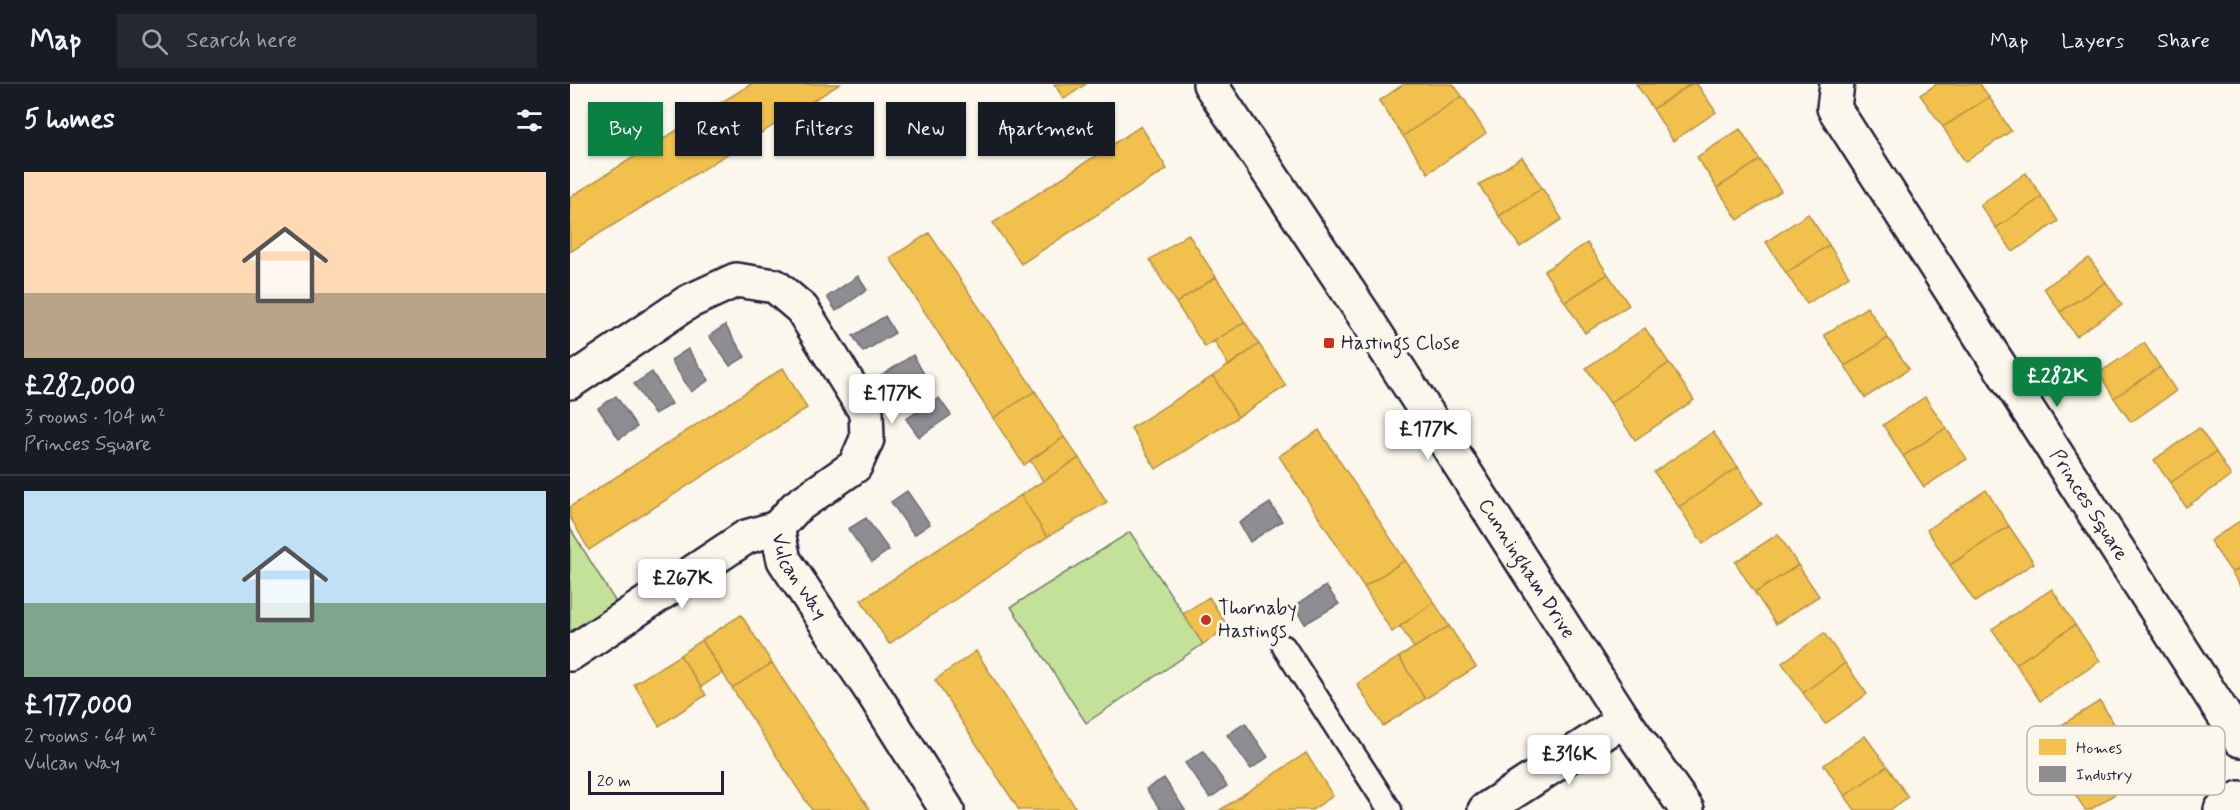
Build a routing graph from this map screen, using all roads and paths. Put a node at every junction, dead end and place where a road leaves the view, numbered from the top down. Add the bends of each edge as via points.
1 (1210, 84) edge
2 (1837, 84) edge
3 (570, 382) edge
4 (777, 528) junction
5 (1284, 647) dead end
6 (570, 654) edge
7 (1624, 720) junction
8 (2240, 740) edge
9 (2240, 798) edge
10 (947, 810) edge
11 (1390, 810) edge
12 (1485, 810) edge
13 (1687, 810) edge
14 (2221, 810) edge

1 - 7 street, Cunningham Drive via 1362,312
2 - 8 street, Princes Square via 1834,108
3 - 4 street, Vulcan Way via 698,298 736,280 775,286 802,309 866,412 867,439 855,466 796,507
4 - 6 street via 747,537
4 - 10 street, Vulcan Way via 784,560
5 - 11 lane
7 - 12 street
7 - 13 street, Cunningham Drive
9 - 14 street

